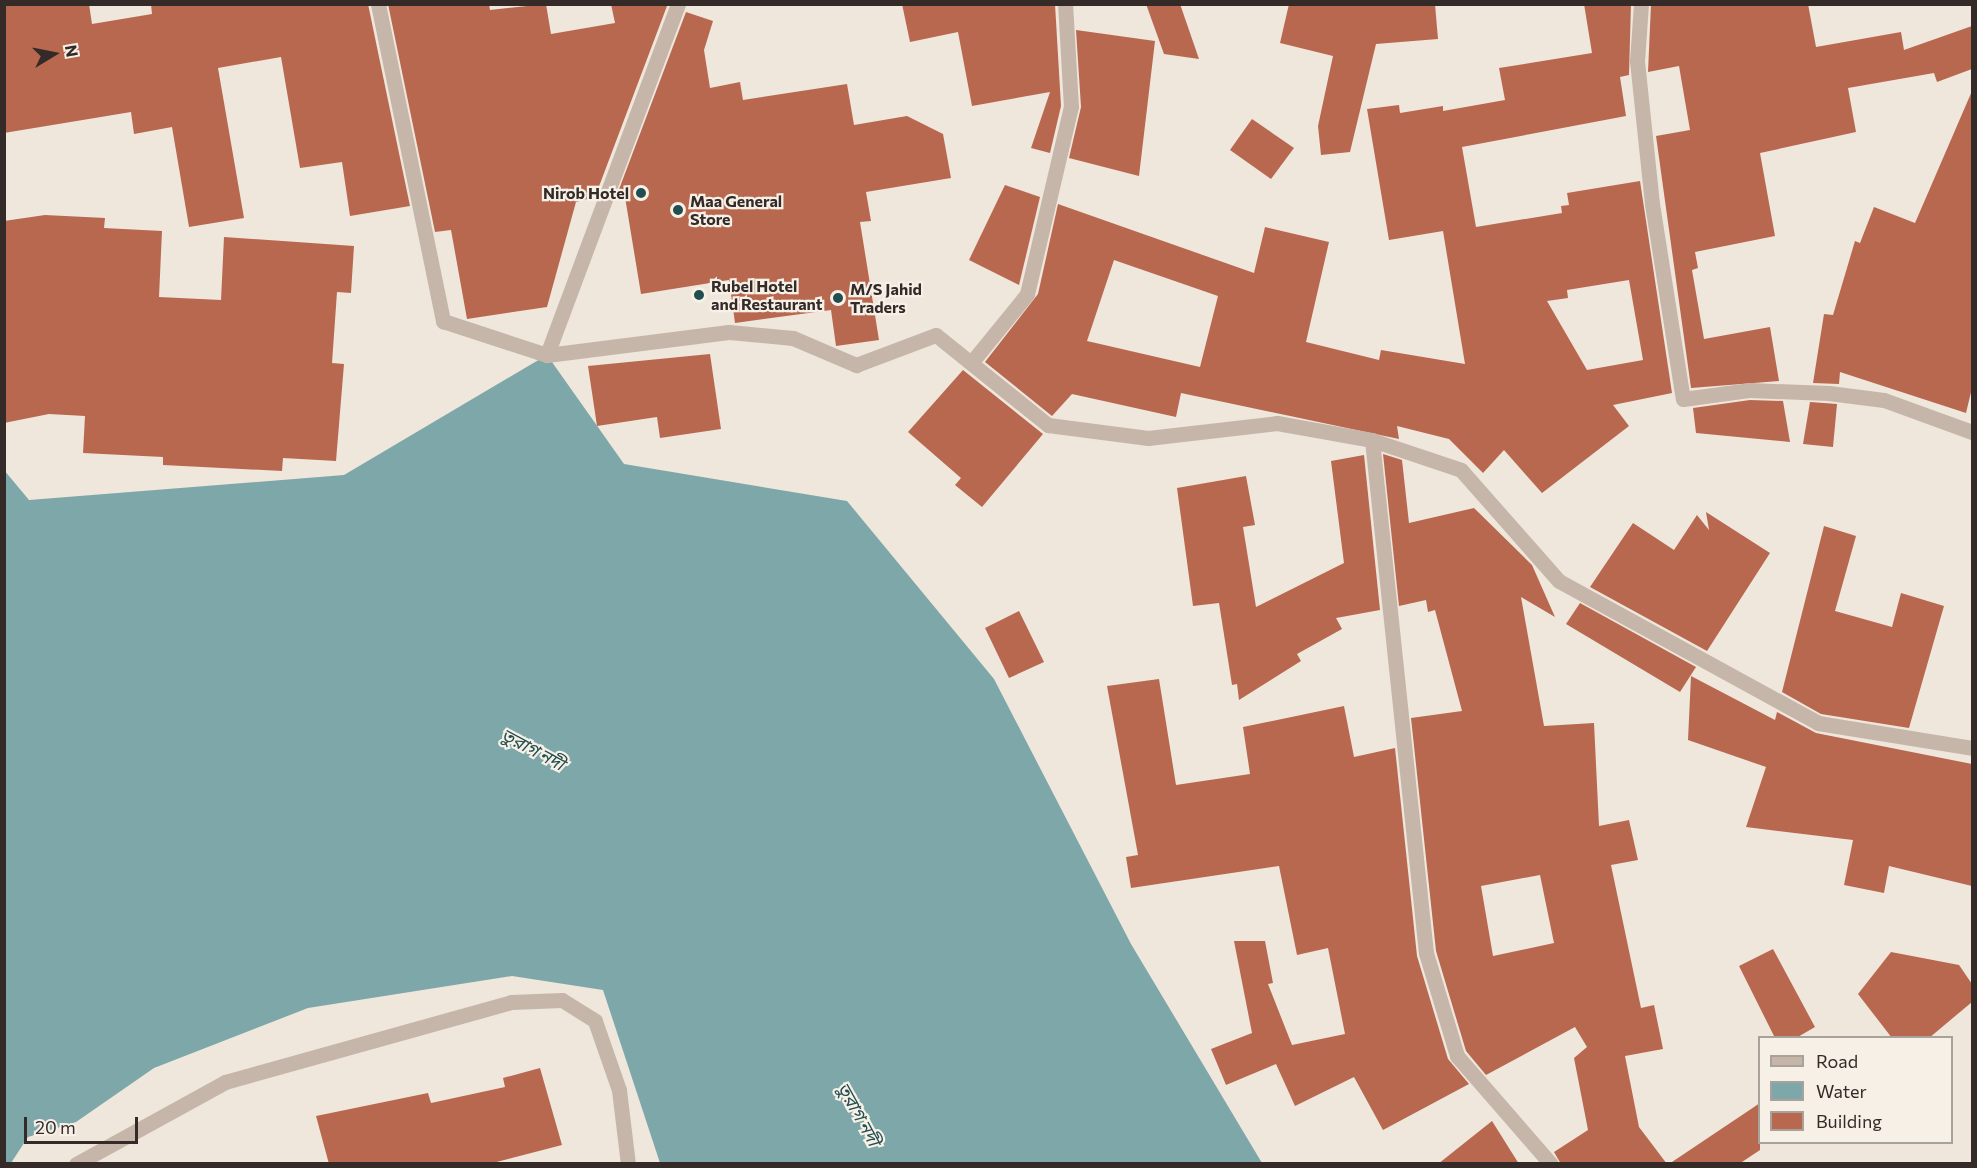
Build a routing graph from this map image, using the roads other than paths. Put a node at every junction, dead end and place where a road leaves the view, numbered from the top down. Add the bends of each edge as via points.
1 (378, 4) edge
2 (678, 4) edge
3 (1065, 4) edge
4 (1641, 4) edge
5 (548, 356) junction
6 (971, 363) junction
7 (1972, 432) edge
8 (1372, 440) junction
9 (1972, 748) edge
10 (76, 1164) edge
11 (628, 1164) edge
12 (1551, 1164) edge

1 - 5 street via 443,321
2 - 5 street
3 - 6 street via 1071,107 1027,294
4 - 7 street via 1637,61 1651,193 1683,399 1750,390 1829,393 1884,400
5 - 6 street via 729,332 793,338 856,365 936,335
6 - 8 street via 1048,425 1148,438 1277,423
8 - 9 street via 1461,470 1559,581 1818,723
8 - 12 street via 1426,953 1457,1056
10 - 11 street via 225,1082 511,1002 562,1000 596,1020 619,1090

